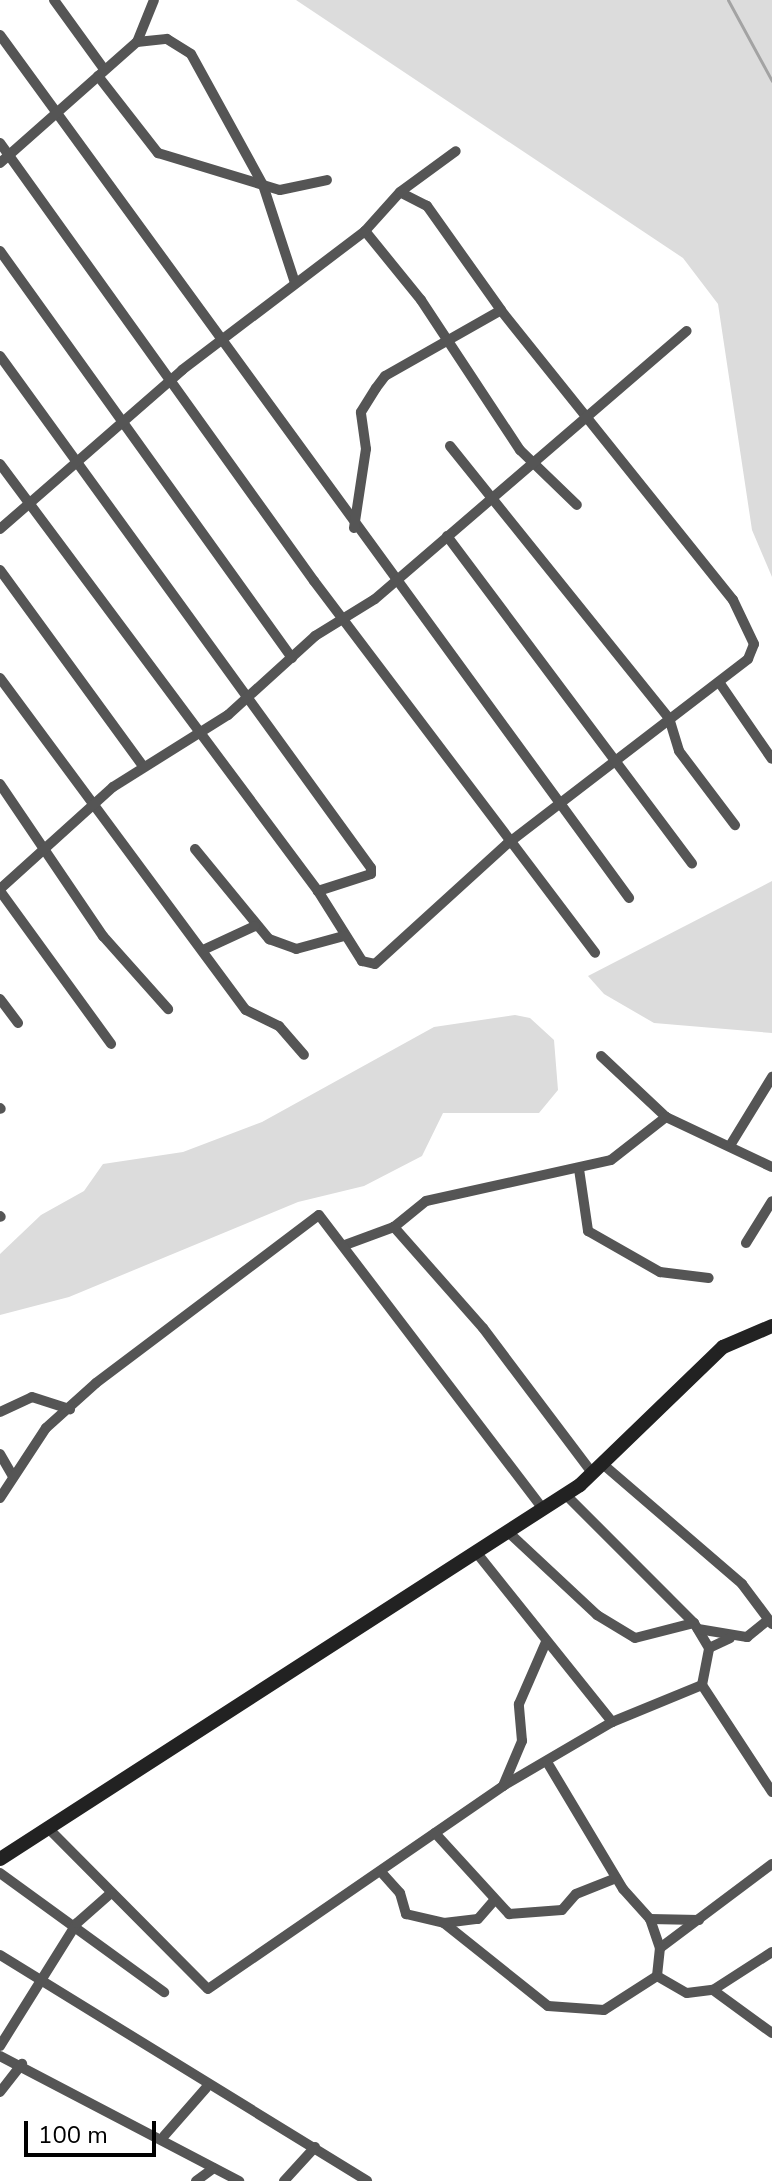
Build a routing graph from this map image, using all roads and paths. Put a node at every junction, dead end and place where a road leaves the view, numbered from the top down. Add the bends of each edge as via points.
1 (54, 0) edge
2 (154, 0) edge
3 (0, 35) edge
4 (137, 42) junction
5 (101, 73) junction
6 (61, 115) junction
7 (0, 143) edge
8 (456, 151) dead end
9 (5, 160) edge
10 (327, 180) dead end
11 (263, 185) junction
12 (400, 192) junction
13 (365, 231) junction
14 (0, 251) edge
15 (295, 283) junction
16 (501, 310) junction
17 (687, 331) dead end
18 (446, 339) junction
19 (222, 343) junction
20 (0, 356) edge
21 (171, 381) junction
22 (585, 418) junction
23 (125, 420) junction
24 (450, 446) dead end
25 (530, 462) junction
26 (0, 464) edge
27 (80, 464) junction
28 (488, 501) junction
29 (31, 505) junction
30 (577, 505) dead end
31 (354, 528) junction
32 (0, 529) edge
33 (447, 536) junction
34 (0, 570) edge
35 (395, 580) junction
36 (343, 617) junction
37 (292, 658) junction
38 (0, 678) edge
39 (719, 682) junction
40 (249, 700) junction
41 (669, 718) junction
42 (201, 734) junction
43 (772, 759) edge
44 (612, 762) junction
45 (142, 765) junction
46 (0, 784) edge
47 (559, 802) junction
48 (95, 807) junction
49 (735, 825) dead end
50 (507, 844) junction
51 (47, 848) junction
52 (195, 849) dead end
53 (692, 863) dead end
54 (0, 890) edge
55 (318, 891) junction
56 (629, 898) dead end
57 (255, 926) junction
58 (344, 936) junction
59 (203, 950) junction
60 (595, 953) dead end
61 (0, 999) edge
62 (168, 1009) dead end
63 (18, 1023) dead end
64 (111, 1044) dead end
65 (304, 1055) dead end
66 (601, 1056) dead end
67 (772, 1077) edge
68 (666, 1117) junction
69 (731, 1144) junction
70 (772, 1167) edge
71 (579, 1169) junction
72 (772, 1201) edge
73 (394, 1227) junction
74 (746, 1243) dead end
75 (345, 1245) junction
76 (709, 1278) dead end
77 (772, 1326) edge
78 (70, 1409) junction
79 (0, 1412) edge
80 (0, 1454) edge
81 (599, 1470) junction
82 (12, 1475) junction
83 (565, 1494) junction
84 (0, 1498) edge
85 (543, 1509) junction
86 (508, 1532) junction
87 (476, 1552) junction
88 (770, 1622) edge
89 (696, 1626) junction
90 (730, 1638) junction
91 (546, 1642) junction
92 (709, 1648) junction
93 (702, 1685) junction
94 (612, 1722) junction
95 (547, 1762) junction
96 (503, 1786) junction
97 (772, 1792) edge
98 (47, 1827) junction
99 (435, 1833) junction
100 (0, 1859) edge
101 (772, 1864) edge
102 (0, 1873) edge
103 (382, 1873) junction
104 (616, 1878) junction
105 (111, 1893) junction
106 (493, 1902) junction
107 (650, 1919) junction
108 (699, 1920) junction
109 (77, 1923) junction
110 (444, 1923) junction
111 (660, 1948) junction
112 (772, 1952) edge
113 (0, 1955) edge
114 (657, 1976) junction
115 (42, 1982) junction
116 (713, 1990) junction
117 (164, 1992) dead end
118 (772, 2033) edge
119 (0, 2046) edge
120 (0, 2056) edge
121 (22, 2064) junction
122 (206, 2088) junction
123 (0, 2092) edge
124 (164, 2136) junction
125 (315, 2147) junction
126 (214, 2168) junction
127 (196, 2181) edge
128 (239, 2181) edge
129 (284, 2181) edge
130 (367, 2181) edge

1 - 5 street
2 - 4 street
3 - 6 street
4 - 5 street
4 - 11 street via 167,39 191,54
5 - 6 street
5 - 11 street via 158,153
6 - 9 street
6 - 19 street
7 - 9 street
8 - 12 street
9 - 21 street
10 - 11 street via 297,190
11 - 15 street
12 - 13 street
12 - 16 street via 427,206
13 - 15 street
13 - 18 street
14 - 23 street
15 - 19 street
16 - 18 street
16 - 22 street
17 - 22 street
18 - 25 street
18 - 31 street via 385,376 361,412 366,449
19 - 21 street
19 - 31 street
20 - 27 street
21 - 23 street
21 - 36 street
22 - 25 street
22 - 39 street via 670,516 753,634 748,659
23 - 27 street
23 - 37 street
24 - 28 street
25 - 28 street
25 - 30 street
26 - 29 street
27 - 29 street
27 - 40 street
28 - 33 street
28 - 41 street
29 - 32 street
29 - 42 street
31 - 35 street
33 - 35 street
33 - 44 street
34 - 45 street
35 - 36 street
35 - 47 street
36 - 37 street
36 - 50 street
37 - 40 street
38 - 48 street
39 - 41 street
39 - 43 street
40 - 42 street
40 - 55 street via 371,868 371,874
41 - 44 street
41 - 49 street via 679,751
42 - 45 street
42 - 55 street
44 - 47 street
44 - 53 street
45 - 48 street
46 - 51 street
47 - 50 street
47 - 56 street
48 - 51 street
48 - 59 street
50 - 58 street via 375,964 362,961
50 - 60 street
51 - 54 street
51 - 62 street via 103,936
52 - 57 street
54 - 64 street
55 - 58 street
57 - 58 street via 296,949
57 - 59 street
59 - 65 street via 254,1019 279,1026
61 - 63 street
66 - 68 street
67 - 69 street
68 - 69 street
68 - 71 street via 621,1154
69 - 70 street
71 - 73 street via 426,1201
71 - 76 street via 588,1231 660,1272
72 - 74 street
73 - 75 street
73 - 81 street
75 - 78 street via 316,1215 170,1322
75 - 85 street
77 - 81 street via 723,1347
78 - 79 street via 32,1397
78 - 82 street
80 - 82 street
81 - 83 street
81 - 88 street via 742,1584
82 - 84 street
83 - 85 street
83 - 89 street
85 - 86 street
86 - 87 street
86 - 89 street via 597,1615 635,1638
87 - 91 street
87 - 98 street
88 - 90 street via 753,1635
89 - 90 street
89 - 92 street
90 - 92 street
91 - 94 street
91 - 96 street via 519,1704 522,1741
92 - 93 street
93 - 94 street
93 - 97 street
94 - 95 street
95 - 96 street
95 - 104 street
96 - 99 street
98 - 100 street
98 - 105 street
99 - 103 street
99 - 106 street
101 - 108 street
102 - 109 street
103 - 105 street via 204,1989
103 - 110 street via 400,1893 406,1914
104 - 106 street via 545,1914 509,1914
104 - 107 street
105 - 109 street
106 - 110 street via 478,1919
107 - 108 street
107 - 111 street
108 - 111 street
109 - 115 street
109 - 117 street
110 - 114 street via 548,2006 604,2010
111 - 114 street
112 - 116 street
113 - 115 street
114 - 116 street via 687,1993
115 - 119 street
115 - 122 street
116 - 118 street
120 - 121 street
121 - 123 street
121 - 124 street
122 - 124 street
122 - 125 street
124 - 126 street
125 - 129 street
125 - 130 street
126 - 127 street
126 - 128 street

